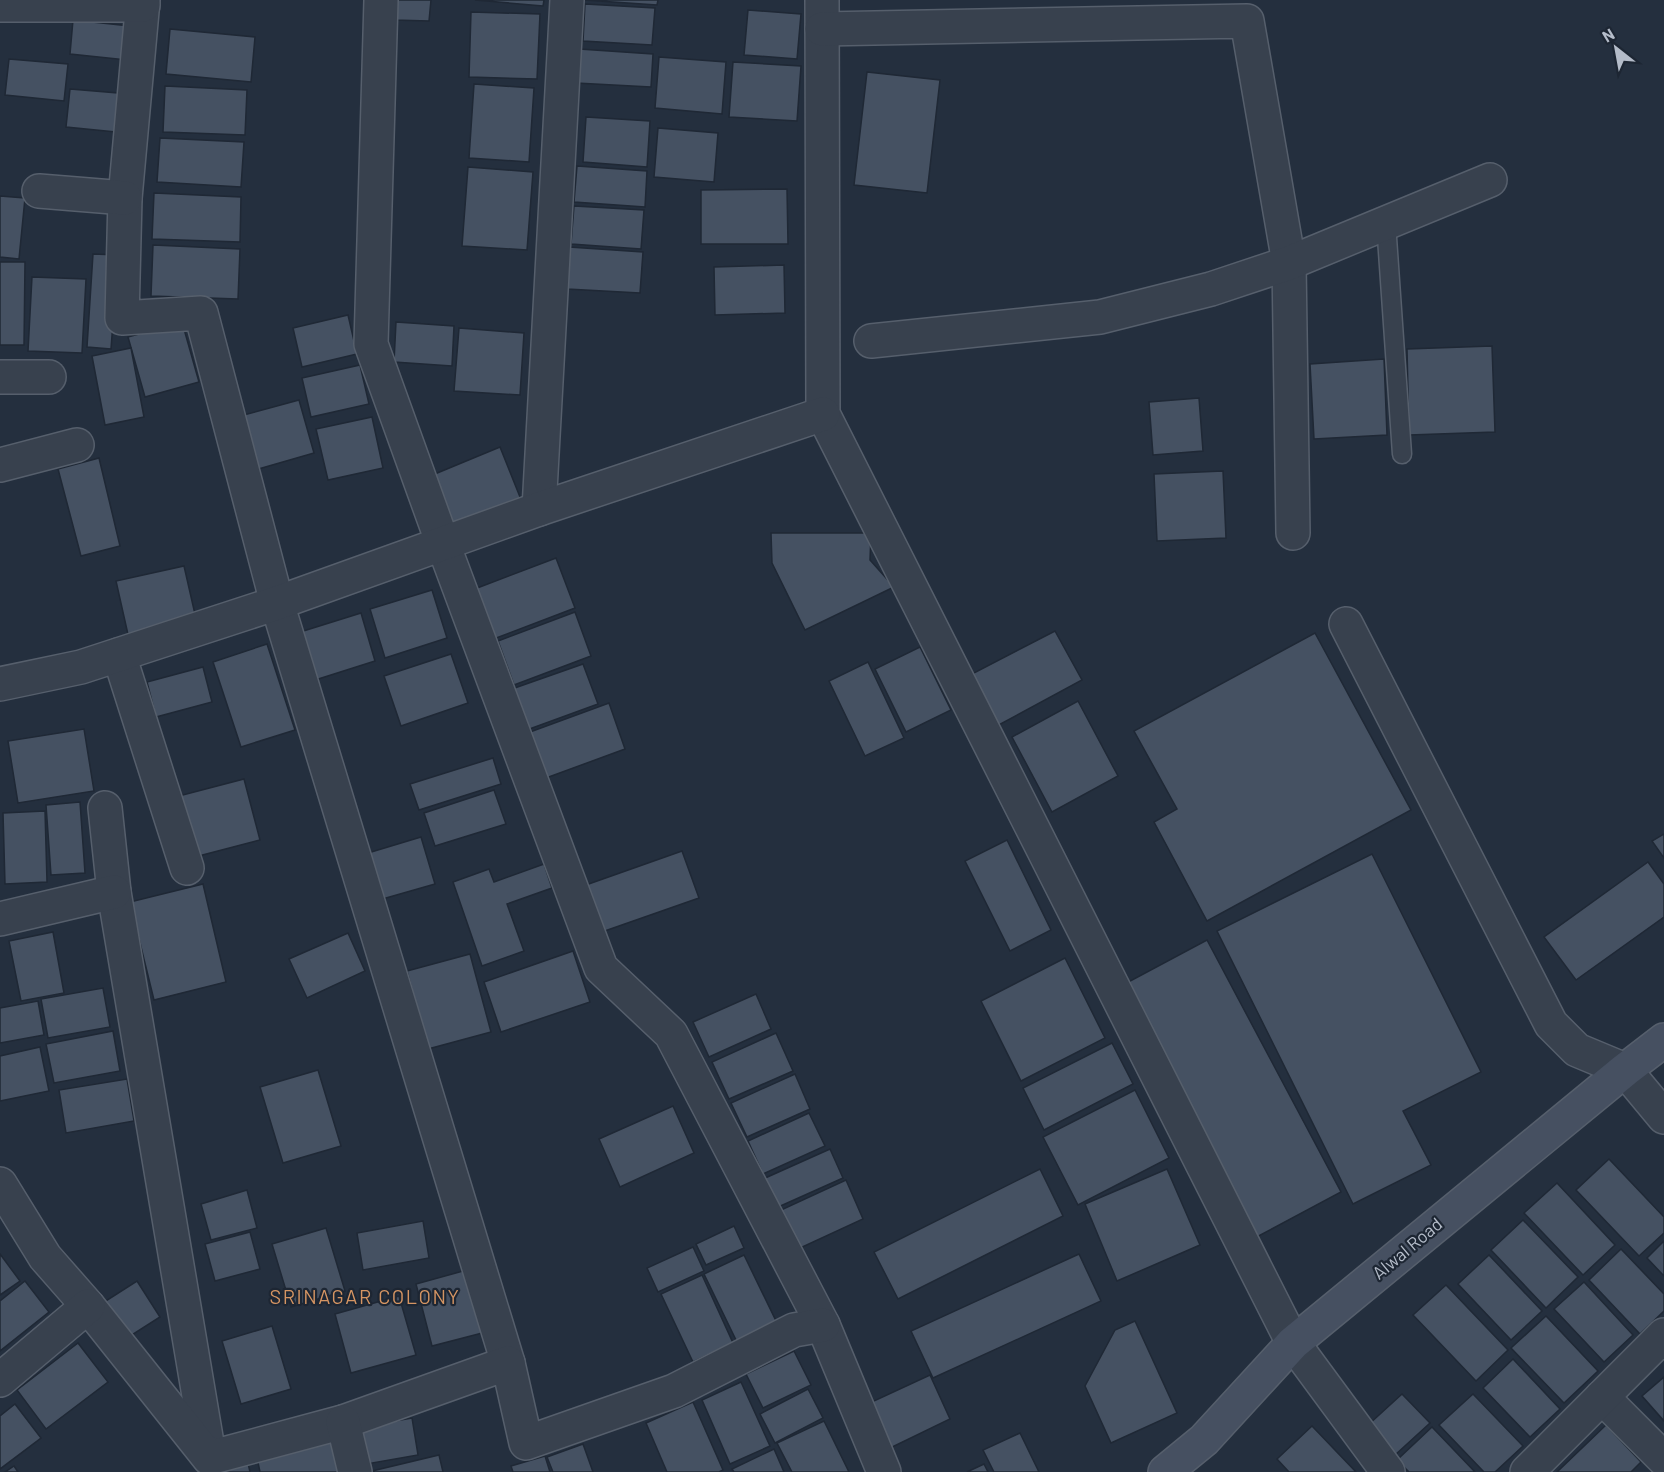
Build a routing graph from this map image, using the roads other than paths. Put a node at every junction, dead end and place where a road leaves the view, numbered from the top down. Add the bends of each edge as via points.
1 (381, 0) edge
2 (567, 0) edge
3 (143, 2) edge
4 (0, 5) edge
5 (822, 14) edge
6 (1490, 180) dead end
7 (39, 191) dead end
8 (125, 198) junction
9 (1386, 223) junction
10 (1290, 263) junction
11 (871, 340) dead end
12 (0, 377) edge
13 (49, 377) dead end
14 (823, 414) junction
15 (77, 446) dead end
16 (1402, 454) dead end
17 (0, 465) edge
18 (539, 509) junction
19 (1293, 533) dead end
20 (442, 544) junction
21 (277, 603) junction
22 (1346, 624) dead end
23 (119, 654) junction
24 (0, 684) edge
25 (105, 808) dead end
26 (187, 868) dead end
27 (114, 892) junction
28 (0, 919) edge
29 (1664, 1040) edge
30 (1625, 1070) junction
31 (1664, 1117) edge
32 (0, 1184) edge
33 (88, 1306) junction
34 (824, 1325) junction
35 (1664, 1335) edge
36 (1293, 1343) junction
37 (508, 1363) junction
38 (0, 1380) edge
39 (1602, 1396) junction
40 (343, 1422) junction
41 (209, 1458) junction
42 (1664, 1459) edge
43 (355, 1472) edge
44 (884, 1472) edge
45 (1165, 1472) edge
46 (1388, 1472) edge
47 (1527, 1472) edge

1 - 20 street via 371,344
2 - 18 street
3 - 4 street
3 - 8 street
5 - 10 street via 1247,21
5 - 14 street
6 - 9 street
7 - 8 street
8 - 21 street via 122,318 201,313
9 - 10 street
9 - 16 lane
10 - 11 street via 1211,289 1100,317
10 - 19 street
12 - 13 street
14 - 18 street
14 - 36 street
15 - 17 street
18 - 20 street
20 - 21 street
20 - 34 street via 601,968 671,1034
21 - 23 street
21 - 37 street
22 - 30 street via 1551,1024 1577,1050
23 - 24 street via 81,667
23 - 26 street
25 - 27 street
27 - 28 street
27 - 41 street
29 - 30 main road, Alwal Road
30 - 31 street
30 - 36 main road, Alwal Road
32 - 33 street via 45,1257
33 - 38 street
33 - 41 street
34 - 37 street via 794,1330 674,1391 526,1443
34 - 44 street
35 - 39 street
36 - 45 main road, Alwal Road via 1204,1440
36 - 46 street
37 - 40 street
39 - 42 street
39 - 47 street
40 - 41 street
40 - 43 street

